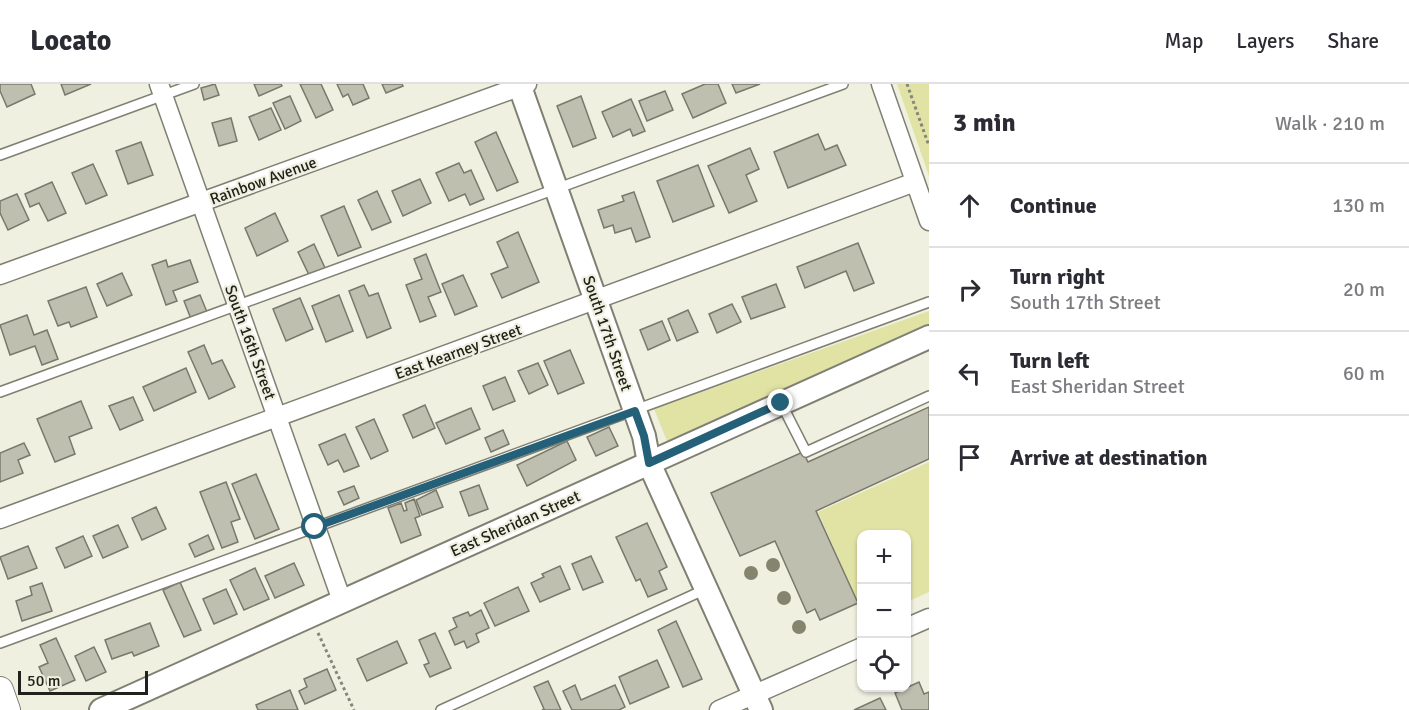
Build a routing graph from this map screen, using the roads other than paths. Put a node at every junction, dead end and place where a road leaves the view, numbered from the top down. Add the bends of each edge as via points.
1 (194, 84) edge
2 (843, 84) edge
3 (881, 84) edge
4 (522, 85) edge
5 (161, 90) edge
6 (0, 155) edge
7 (915, 182) junction
8 (556, 189) junction
9 (201, 202) junction
10 (929, 221) edge
11 (0, 275) edge
12 (597, 300) junction
13 (929, 302) edge
14 (237, 306) junction
15 (929, 337) edge
16 (0, 392) edge
17 (929, 396) edge
18 (781, 403) junction
19 (635, 411) junction
20 (278, 417) junction
21 (649, 463) junction
22 (0, 519) edge
23 (315, 527) junction
24 (706, 589) junction
25 (342, 601) junction
26 (929, 618) edge
27 (911, 626) edge
28 (0, 643) edge
29 (857, 649) edge
30 (757, 702) edge
31 (101, 710) edge
32 (441, 710) edge
33 (719, 710) edge

1 - 5 lane
2 - 8 lane
3 - 7 street
4 - 8 street, South 17th Street
4 - 9 street, Rainbow Avenue
5 - 6 lane
5 - 9 street, South 16th Street
7 - 10 street
7 - 12 street, East Kearney Street
8 - 12 street, South 17th Street
8 - 14 lane
9 - 11 street, Rainbow Avenue
9 - 14 street, South 16th Street
12 - 19 street, South 17th Street
12 - 20 street, East Kearney Street
13 - 19 lane
14 - 16 lane
14 - 20 street, South 16th Street
15 - 18 street, East Sheridan Street
17 - 18 lane via 806,452
18 - 21 street, East Sheridan Street
19 - 21 street, South 17th Street
19 - 23 lane
20 - 22 street, East Kearney Street
20 - 23 street, South 16th Street
21 - 24 street, South 17th Street
21 - 25 street, East Sheridan Street
23 - 25 street, South 16th Street
23 - 28 lane
24 - 30 street, South 17th Street
24 - 32 lane
25 - 31 street, East Sheridan Street
26 - 27 street
29 - 30 street
30 - 33 street

